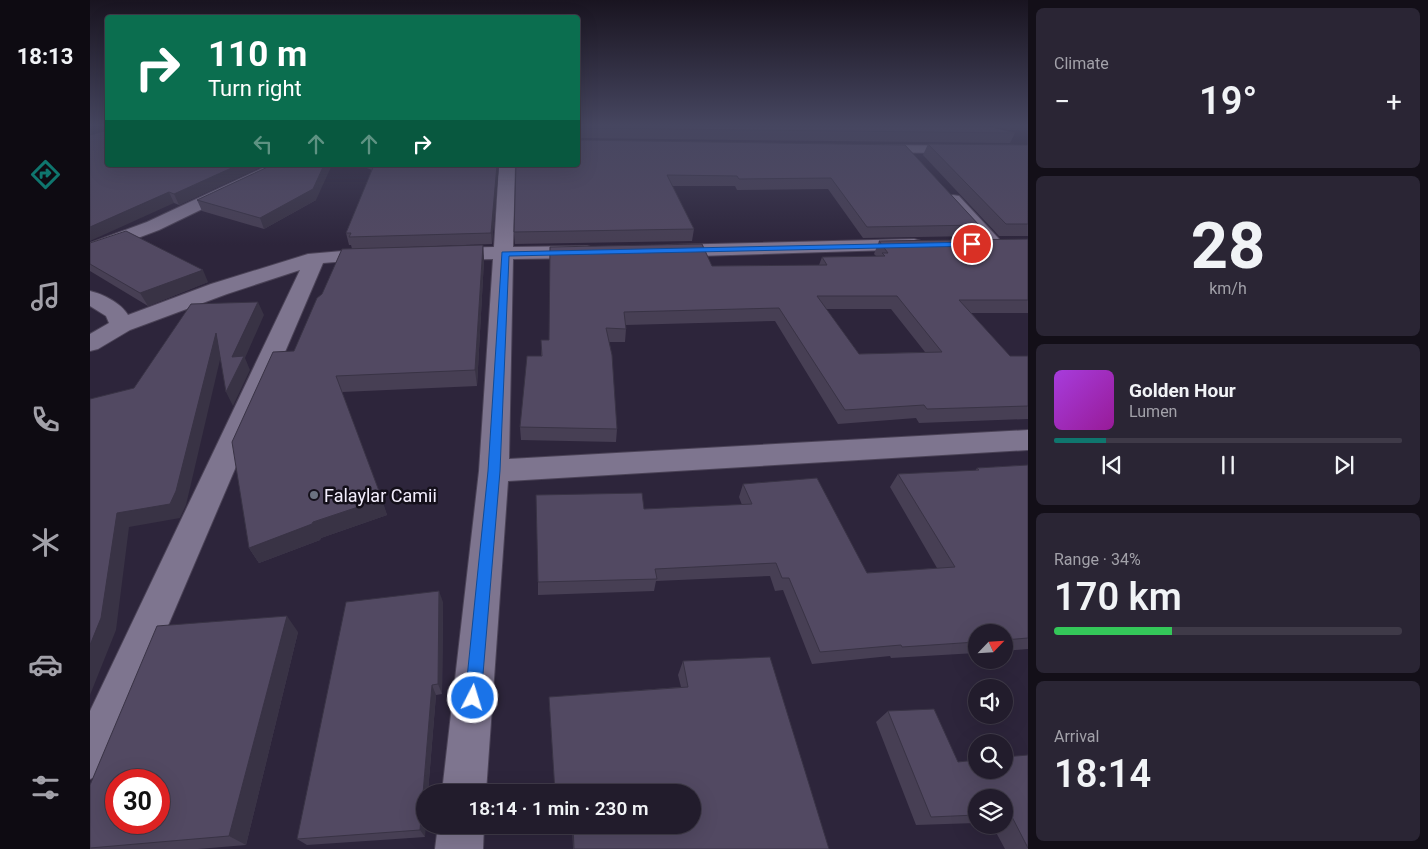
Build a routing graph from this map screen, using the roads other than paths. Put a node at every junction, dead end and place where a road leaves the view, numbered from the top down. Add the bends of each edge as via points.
1 (278, 167) edge
2 (508, 167) edge
3 (940, 186) edge
4 (962, 244) edge
5 (932, 245) edge
6 (90, 250) edge
7 (644, 251) edge
8 (604, 252) edge
9 (393, 254) edge
10 (430, 254) edge
11 (505, 254) junction
12 (315, 258) junction
13 (90, 298) edge
14 (122, 324) junction
15 (90, 344) edge
16 (1028, 440) edge
17 (494, 471) junction
18 (90, 758) edge
19 (465, 784) edge
20 (460, 834) edge
21 (459, 849) edge

1 - 6 street via 153,226
2 - 11 street
3 - 4 street via 1001,243
5 - 7 street
8 - 11 street
9 - 12 street
10 - 11 street
11 - 17 street
12 - 14 street
12 - 18 street
13 - 14 street via 115,312
14 - 15 street
16 - 17 street
17 - 19 street
20 - 21 street

